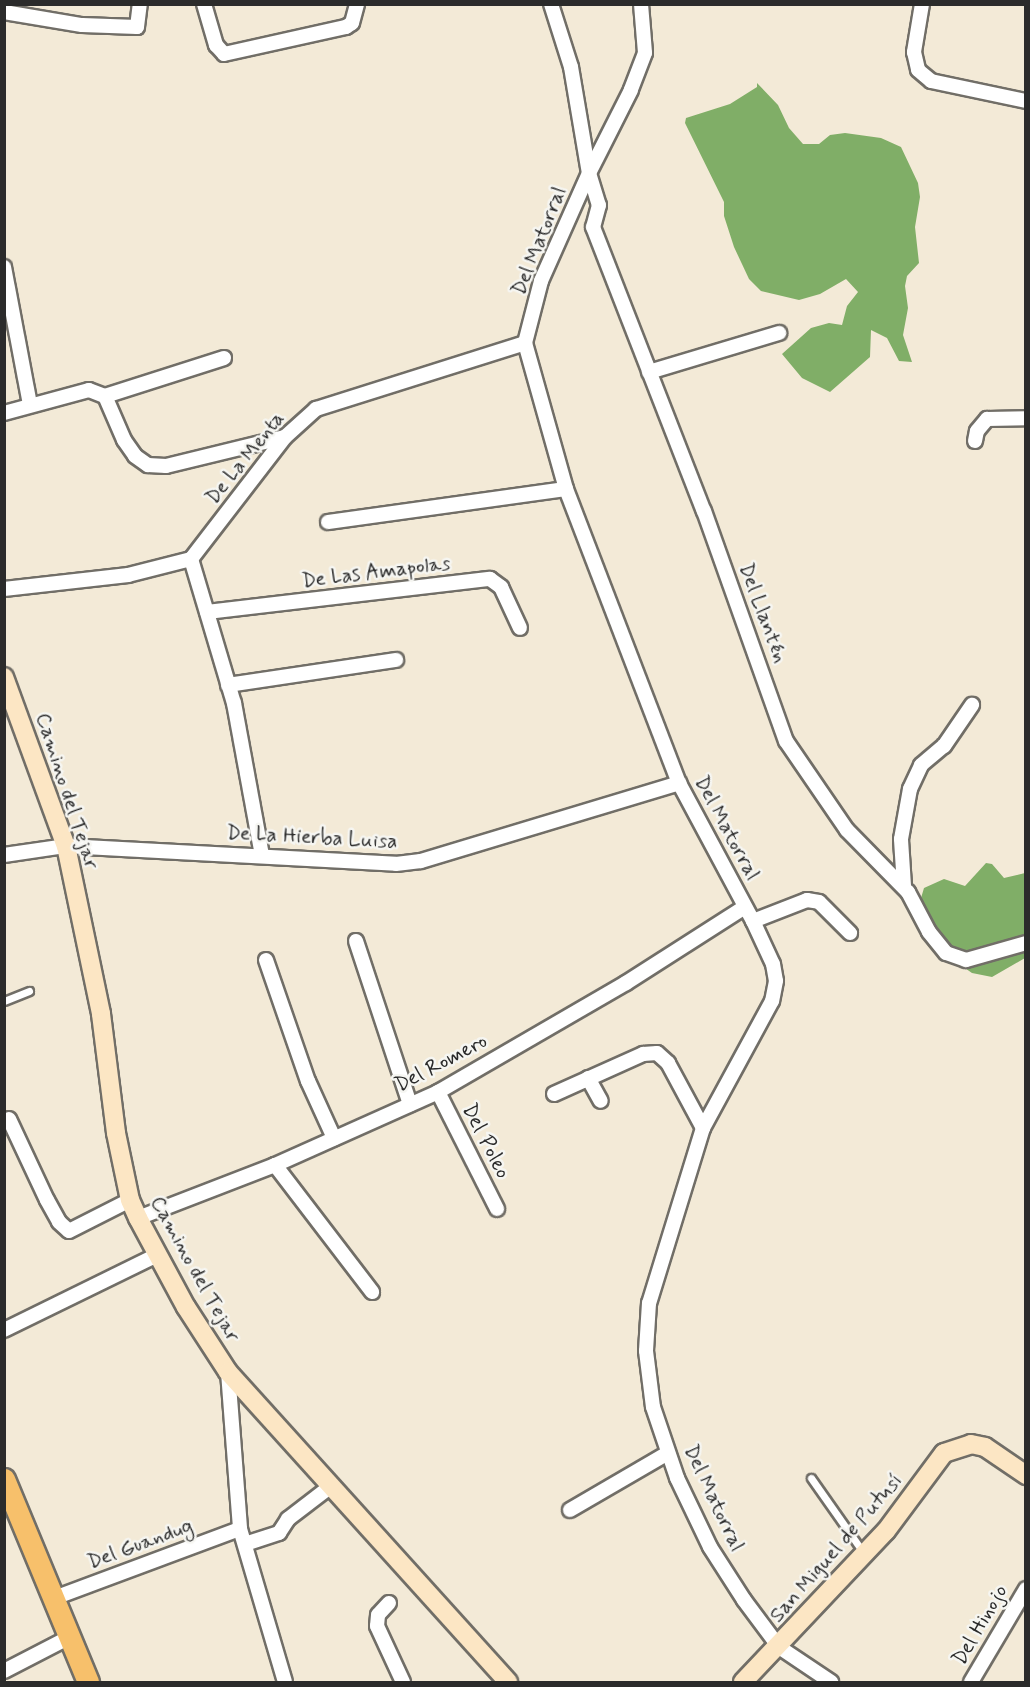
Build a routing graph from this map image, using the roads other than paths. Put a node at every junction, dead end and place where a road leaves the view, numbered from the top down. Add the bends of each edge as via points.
1 (140, 4) edge
2 (204, 4) edge
3 (357, 4) edge
4 (551, 4) edge
5 (641, 4) edge
6 (922, 4) edge
7 (4, 12) edge
8 (1026, 101) edge
9 (589, 173) junction
10 (4, 267) edge
11 (779, 333) dead end
12 (525, 344) junction
13 (224, 358) dead end
14 (649, 372) junction
15 (105, 396) junction
16 (30, 404) junction
17 (4, 413) edge
18 (1026, 418) edge
19 (285, 436) junction
20 (975, 441) dead end
21 (566, 489) junction
22 (328, 522) dead end
23 (191, 560) junction
24 (4, 589) edge
25 (207, 612) junction
26 (520, 628) dead end
27 (396, 660) dead end
28 (4, 677) edge
29 (228, 685) junction
30 (972, 705) dead end
31 (679, 783) junction
32 (66, 846) junction
33 (4, 855) edge
34 (262, 855) junction
35 (904, 886) junction
36 (744, 907) junction
37 (753, 921) junction
38 (850, 933) dead end
39 (356, 941) dead end
40 (1026, 943) edge
41 (266, 960) dead end
42 (29, 991) dead end
43 (4, 1001) edge
44 (588, 1078) junction
45 (438, 1092) junction
46 (554, 1094) dead end
47 (601, 1101) dead end
48 (410, 1104) junction
49 (9, 1119) dead end
50 (703, 1128) junction
51 (334, 1138) junction
52 (275, 1165) junction
53 (130, 1200) junction
54 (497, 1209) dead end
55 (138, 1218) junction
56 (157, 1255) junction
57 (372, 1292) dead end
58 (4, 1330) edge
59 (228, 1372) junction
60 (669, 1453) junction
61 (1026, 1475) edge
62 (810, 1478) dead end
63 (4, 1479) edge
64 (331, 1486) junction
65 (570, 1510) dead end
66 (240, 1529) junction
67 (244, 1544) junction
68 (864, 1555) junction
69 (1026, 1588) edge
70 (54, 1598) junction
71 (389, 1603) dead end
72 (70, 1637) junction
73 (779, 1647) junction
74 (4, 1671) edge
75 (88, 1683) edge
76 (285, 1683) edge
77 (403, 1683) edge
78 (508, 1683) edge
79 (743, 1683) edge
80 (831, 1683) edge
81 (970, 1683) edge

1 - 7 street via 141,20 137,27 82,25
2 - 3 street via 216,45 224,54 346,27 352,23
4 - 9 street, Del Matorral via 571,67
5 - 9 street via 645,53 632,90
6 - 8 street via 914,52 918,70 931,81
9 - 12 street, Del Matorral via 541,281
9 - 14 street, Del Llantén via 599,205 594,220 596,237
10 - 16 street
11 - 14 street
12 - 19 street, De La Menta via 316,409
12 - 21 street, Del Matorral
13 - 15 street
14 - 35 street, Del Llantén via 704,511 786,741 847,830
15 - 16 street via 89,390
15 - 19 street via 124,440 135,456 148,465 166,466
16 - 17 street
18 - 20 street via 987,419 977,431
19 - 23 street, De La Menta
21 - 22 street
21 - 31 street, Del Matorral
23 - 24 street via 128,575
23 - 25 street
25 - 26 street, De Las Amapolas via 490,579 501,587
25 - 29 street
27 - 29 street
28 - 32 street, Camino del Tejar
29 - 34 street
30 - 35 street via 944,746 921,765 910,789 901,839
31 - 34 street, De La Hierba Luisa via 421,861 396,864
31 - 36 street, Del Matorral
32 - 33 street, De La Hierba Luisa
32 - 34 street, De La Hierba Luisa
32 - 53 street, Camino del Tejar via 101,1014 116,1133
35 - 40 street, Del Llantén via 929,932 946,953 966,960
36 - 37 street, Del Matorral
36 - 45 street, Del Romero via 626,983
37 - 38 street via 807,900 819,902
37 - 50 street, Del Matorral via 773,964 776,981 772,1001
39 - 48 street
41 - 51 street via 308,1081
42 - 43 lane
44 - 46 street
44 - 47 street
44 - 50 street via 643,1054 657,1053 668,1063
45 - 48 street, Del Romero
45 - 54 street, Del Poleo
48 - 51 street, Del Romero
49 - 53 street via 47,1200 69,1231
50 - 60 street, Del Matorral via 649,1303 646,1351 652,1396
51 - 52 street, Del Romero
52 - 55 street, Del Romero
52 - 57 street
53 - 55 street, Camino del Tejar
55 - 56 street, Camino del Tejar
56 - 58 street
56 - 59 street, Camino del Tejar
59 - 64 street, Camino del Tejar
59 - 66 street
60 - 65 street
60 - 73 street, Del Matorral via 711,1547
61 - 68 street, San Miguel de Putusí via 985,1447 957,1446 934,1464
62 - 68 lane
63 - 70 main road
64 - 67 street via 288,1519 279,1533
64 - 78 street, Camino del Tejar
66 - 67 street
66 - 70 street, Del Guandug
67 - 76 street
68 - 73 street, San Miguel de Putusí
69 - 81 street, Del Hinojo
70 - 72 main road
71 - 77 street via 378,1615 377,1626
72 - 74 street
72 - 75 main road
73 - 79 street, San Miguel de Putusí
73 - 80 street

